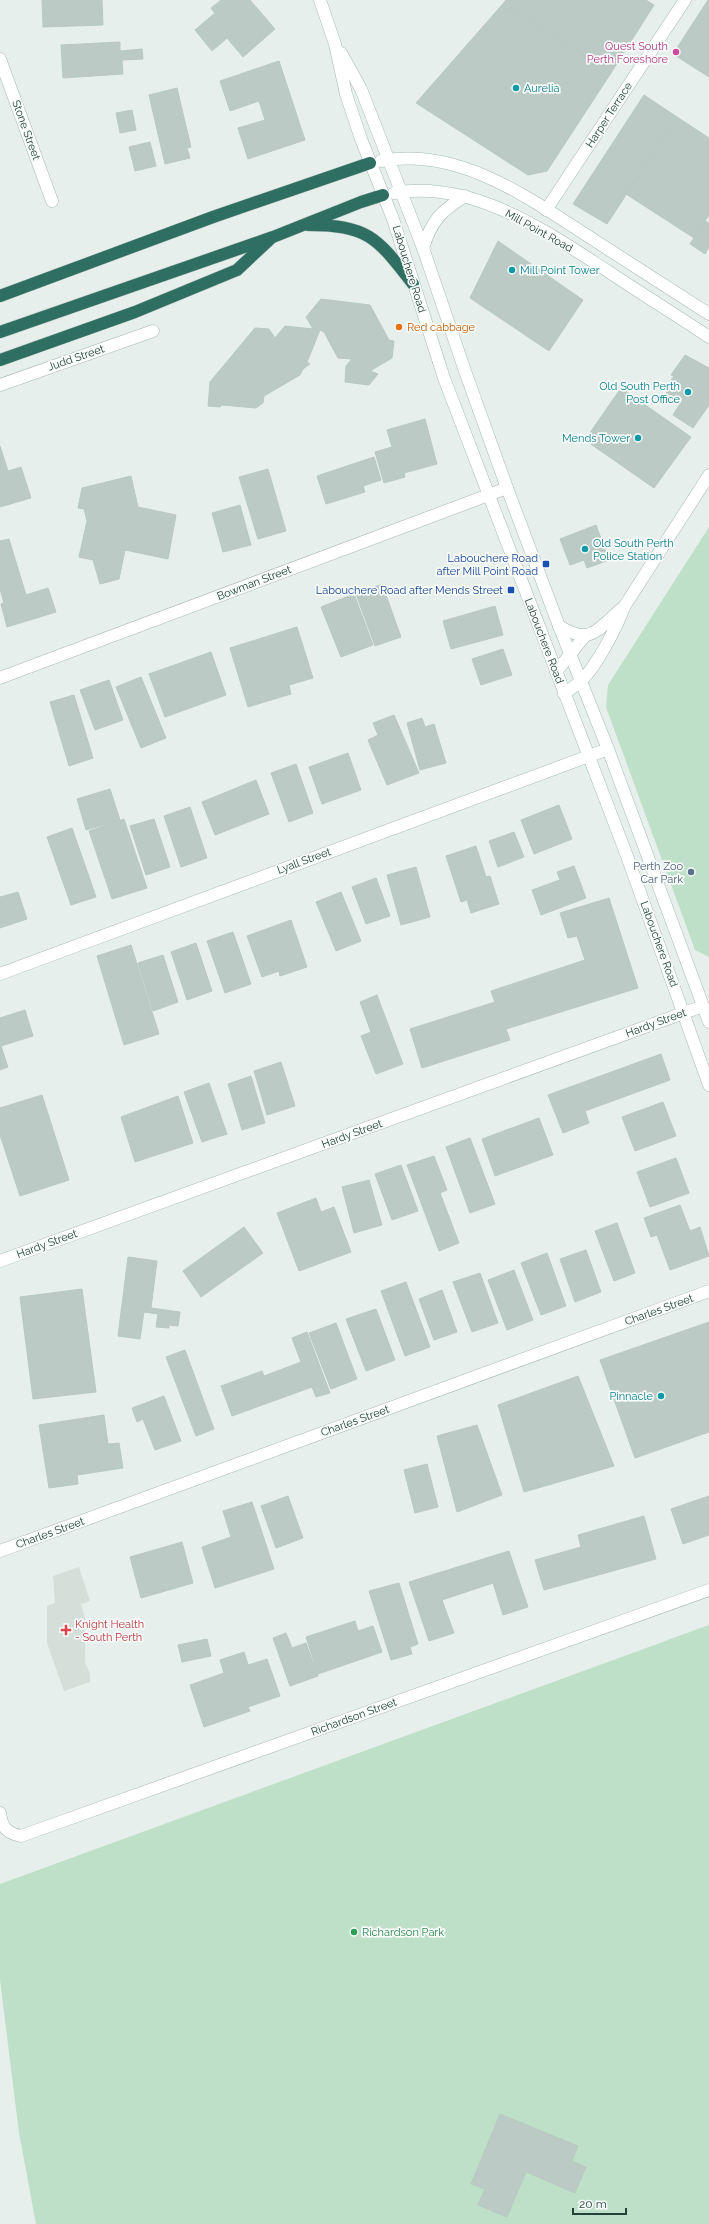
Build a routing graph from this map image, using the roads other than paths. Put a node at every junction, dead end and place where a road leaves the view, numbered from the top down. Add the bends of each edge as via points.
1 (320, 0) edge
2 (684, 0) edge
3 (336, 44) junction
4 (0, 59) edge
5 (388, 160) junction
6 (370, 163) junction
7 (401, 192) junction
8 (383, 195) junction
9 (464, 196) junction
10 (52, 201) dead end
11 (546, 210) junction
12 (301, 226) junction
13 (273, 237) junction
14 (423, 248) junction
15 (413, 284) junction
16 (0, 296) edge
17 (709, 314) edge
18 (153, 331) dead end
19 (0, 332) edge
20 (709, 337) edge
21 (0, 360) edge
22 (0, 385) edge
23 (709, 475) edge
24 (507, 488) junction
25 (488, 495) junction
26 (624, 607) junction
27 (559, 626) junction
28 (584, 637) junction
29 (571, 653) junction
30 (556, 672) junction
31 (0, 678) edge
32 (582, 680) junction
33 (564, 694) junction
34 (608, 749) junction
35 (588, 756) junction
36 (0, 974) edge
37 (703, 1006) junction
38 (683, 1013) junction
39 (709, 1022) edge
40 (709, 1085) edge
41 (0, 1261) edge
42 (709, 1291) edge
43 (0, 1551) edge
44 (709, 1590) edge
45 (1, 1819) edge

1 - 3 street
2 - 11 street, Harper Terrace
3 - 5 street via 361,89
3 - 6 street via 346,94
4 - 10 street, Stone Street
5 - 6 street, Mill Point Road
5 - 7 street, Labouchere Road
5 - 11 street, Mill Point Road via 428,159 473,171
6 - 8 street
6 - 16 highway via 213,216
7 - 8 street, Mill Point Road
7 - 9 street, Mill Point Road via 425,190
7 - 14 street, Labouchere Road
8 - 12 highway
8 - 15 street, Labouchere Road
9 - 14 street via 434,220
9 - 20 street, Mill Point Road via 524,221 581,254
11 - 17 street, Mill Point Road
12 - 13 highway
12 - 15 highway via 349,227 368,235 385,248
13 - 19 highway
13 - 21 highway via 237,270 134,312
14 - 24 street, Labouchere Road
15 - 25 street, Labouchere Road via 444,378
18 - 22 street, Judd Street
23 - 26 street
24 - 25 street, Bowman Street
24 - 27 street, Labouchere Road
25 - 30 street, Labouchere Road
25 - 31 street, Bowman Street
26 - 28 street
26 - 32 street via 617,627
27 - 28 street via 572,634
27 - 29 street, Labouchere Road
28 - 29 street
29 - 30 street
29 - 32 street, Labouchere Road
30 - 33 street, Labouchere Road
32 - 33 street
32 - 34 street, Labouchere Road
33 - 35 street, Labouchere Road
34 - 35 street, Lyall Street
34 - 37 street, Labouchere Road
35 - 36 street, Lyall Street
35 - 38 street, Labouchere Road
37 - 38 street, Hardy Street
37 - 39 street, Labouchere Road
38 - 40 street, Labouchere Road
38 - 41 street, Hardy Street
42 - 43 street, Charles Street
44 - 45 street, Richardson Street via 21,1836 10,1834

